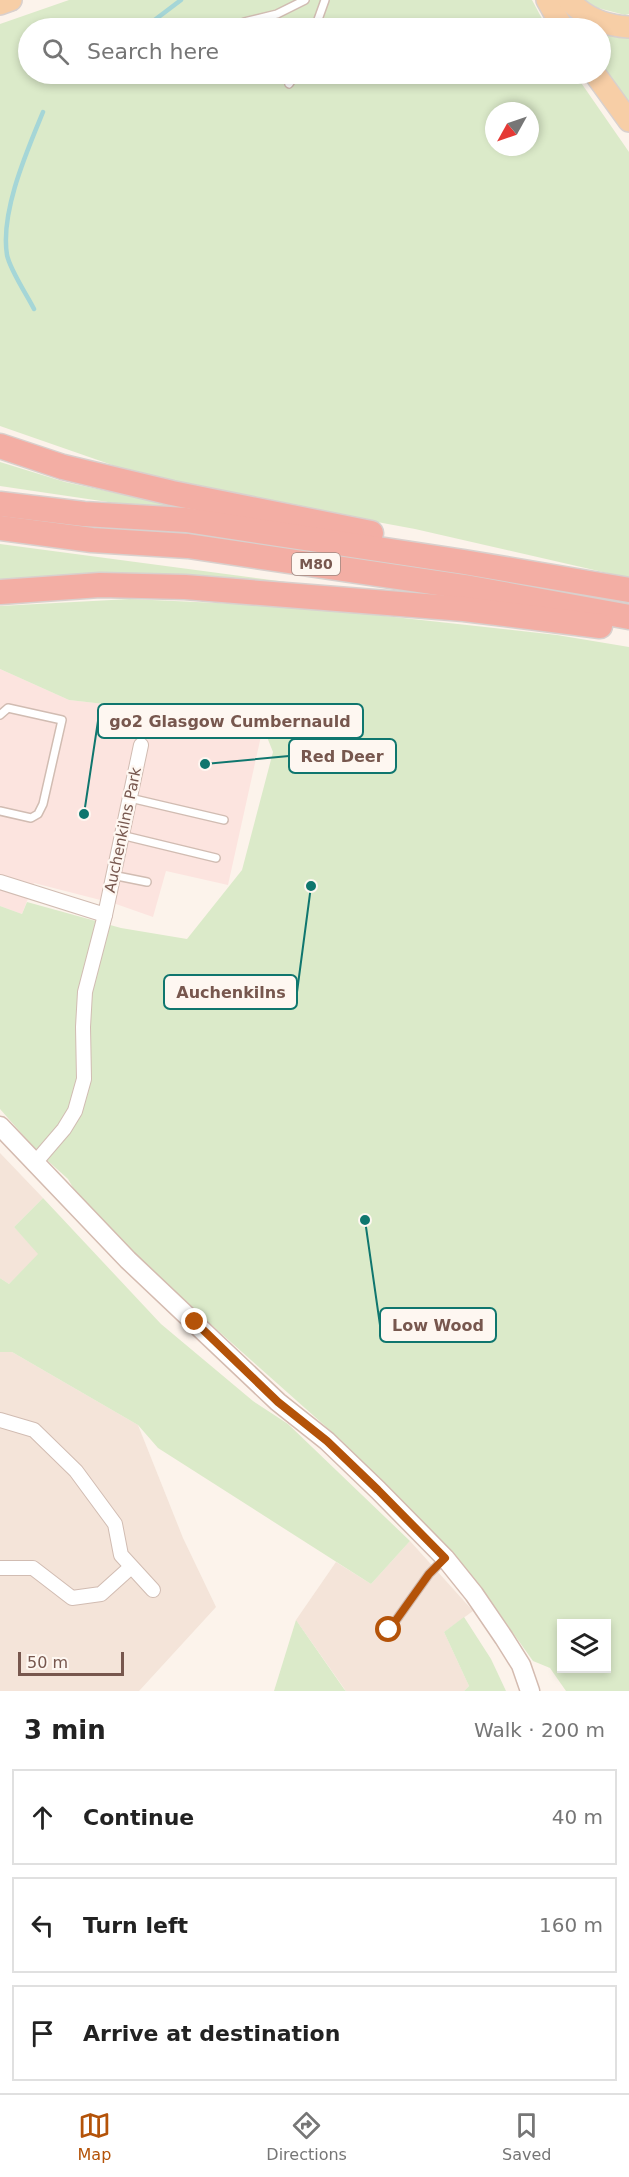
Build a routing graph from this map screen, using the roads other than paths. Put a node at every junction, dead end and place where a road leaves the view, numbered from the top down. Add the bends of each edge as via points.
1 (11, 0) edge
2 (304, 0) edge
3 (325, 0) edge
4 (548, 0) edge
5 (569, 0) edge
6 (0, 4) edge
7 (260, 18) edge
8 (319, 18) edge
9 (558, 18) edge
10 (593, 18) edge
11 (611, 24) edge
12 (629, 27) edge
13 (602, 84) edge
14 (629, 121) edge
15 (0, 446) edge
16 (0, 504) edge
17 (0, 528) edge
18 (621, 588) edge
19 (0, 592) edge
20 (629, 617) edge
21 (629, 631) edge
22 (0, 715) edge
23 (141, 745) dead end
24 (129, 798) junction
25 (0, 811) edge
26 (224, 820) dead end
27 (121, 835) junction
28 (216, 858) dead end
29 (112, 875) junction
30 (0, 882) edge
31 (147, 882) dead end
32 (105, 915) junction
33 (2, 1133) edge
34 (34, 1164) junction
35 (0, 1420) edge
36 (445, 1558) junction
37 (0, 1568) edge
38 (131, 1568) junction
39 (153, 1590) dead end
40 (389, 1630) dead end
41 (531, 1687) edge

1 - 6 main road
2 - 7 lane
3 - 8 lane
4 - 9 main road
5 - 10 main road
11 - 12 main road
13 - 14 main road
15 - 18 highway via 63,467 172,493 312,519
16 - 18 highway, M80 via 186,520
17 - 20 highway, M80 via 92,540 188,546 465,587
19 - 21 highway via 100,585 185,587 464,609
22 - 25 lane via 8,708 62,720 38,814 31,818
23 - 24 street, Auchenkilns Park
24 - 26 lane
24 - 27 street, Auchenkilns Park
27 - 28 lane
27 - 29 street, Auchenkilns Park
29 - 31 lane
29 - 32 street, Auchenkilns Park
30 - 32 street, Auchenkilns Park
32 - 34 street, Auchenkilns Park via 85,992 84,1079 75,1112
33 - 34 main road
34 - 36 main road via 128,1260 278,1402 327,1441
35 - 38 street via 34,1430 76,1471 114,1524 121,1555
36 - 40 lane
36 - 41 main road via 504,1638
37 - 38 street via 33,1568 72,1598 101,1594
38 - 39 street

